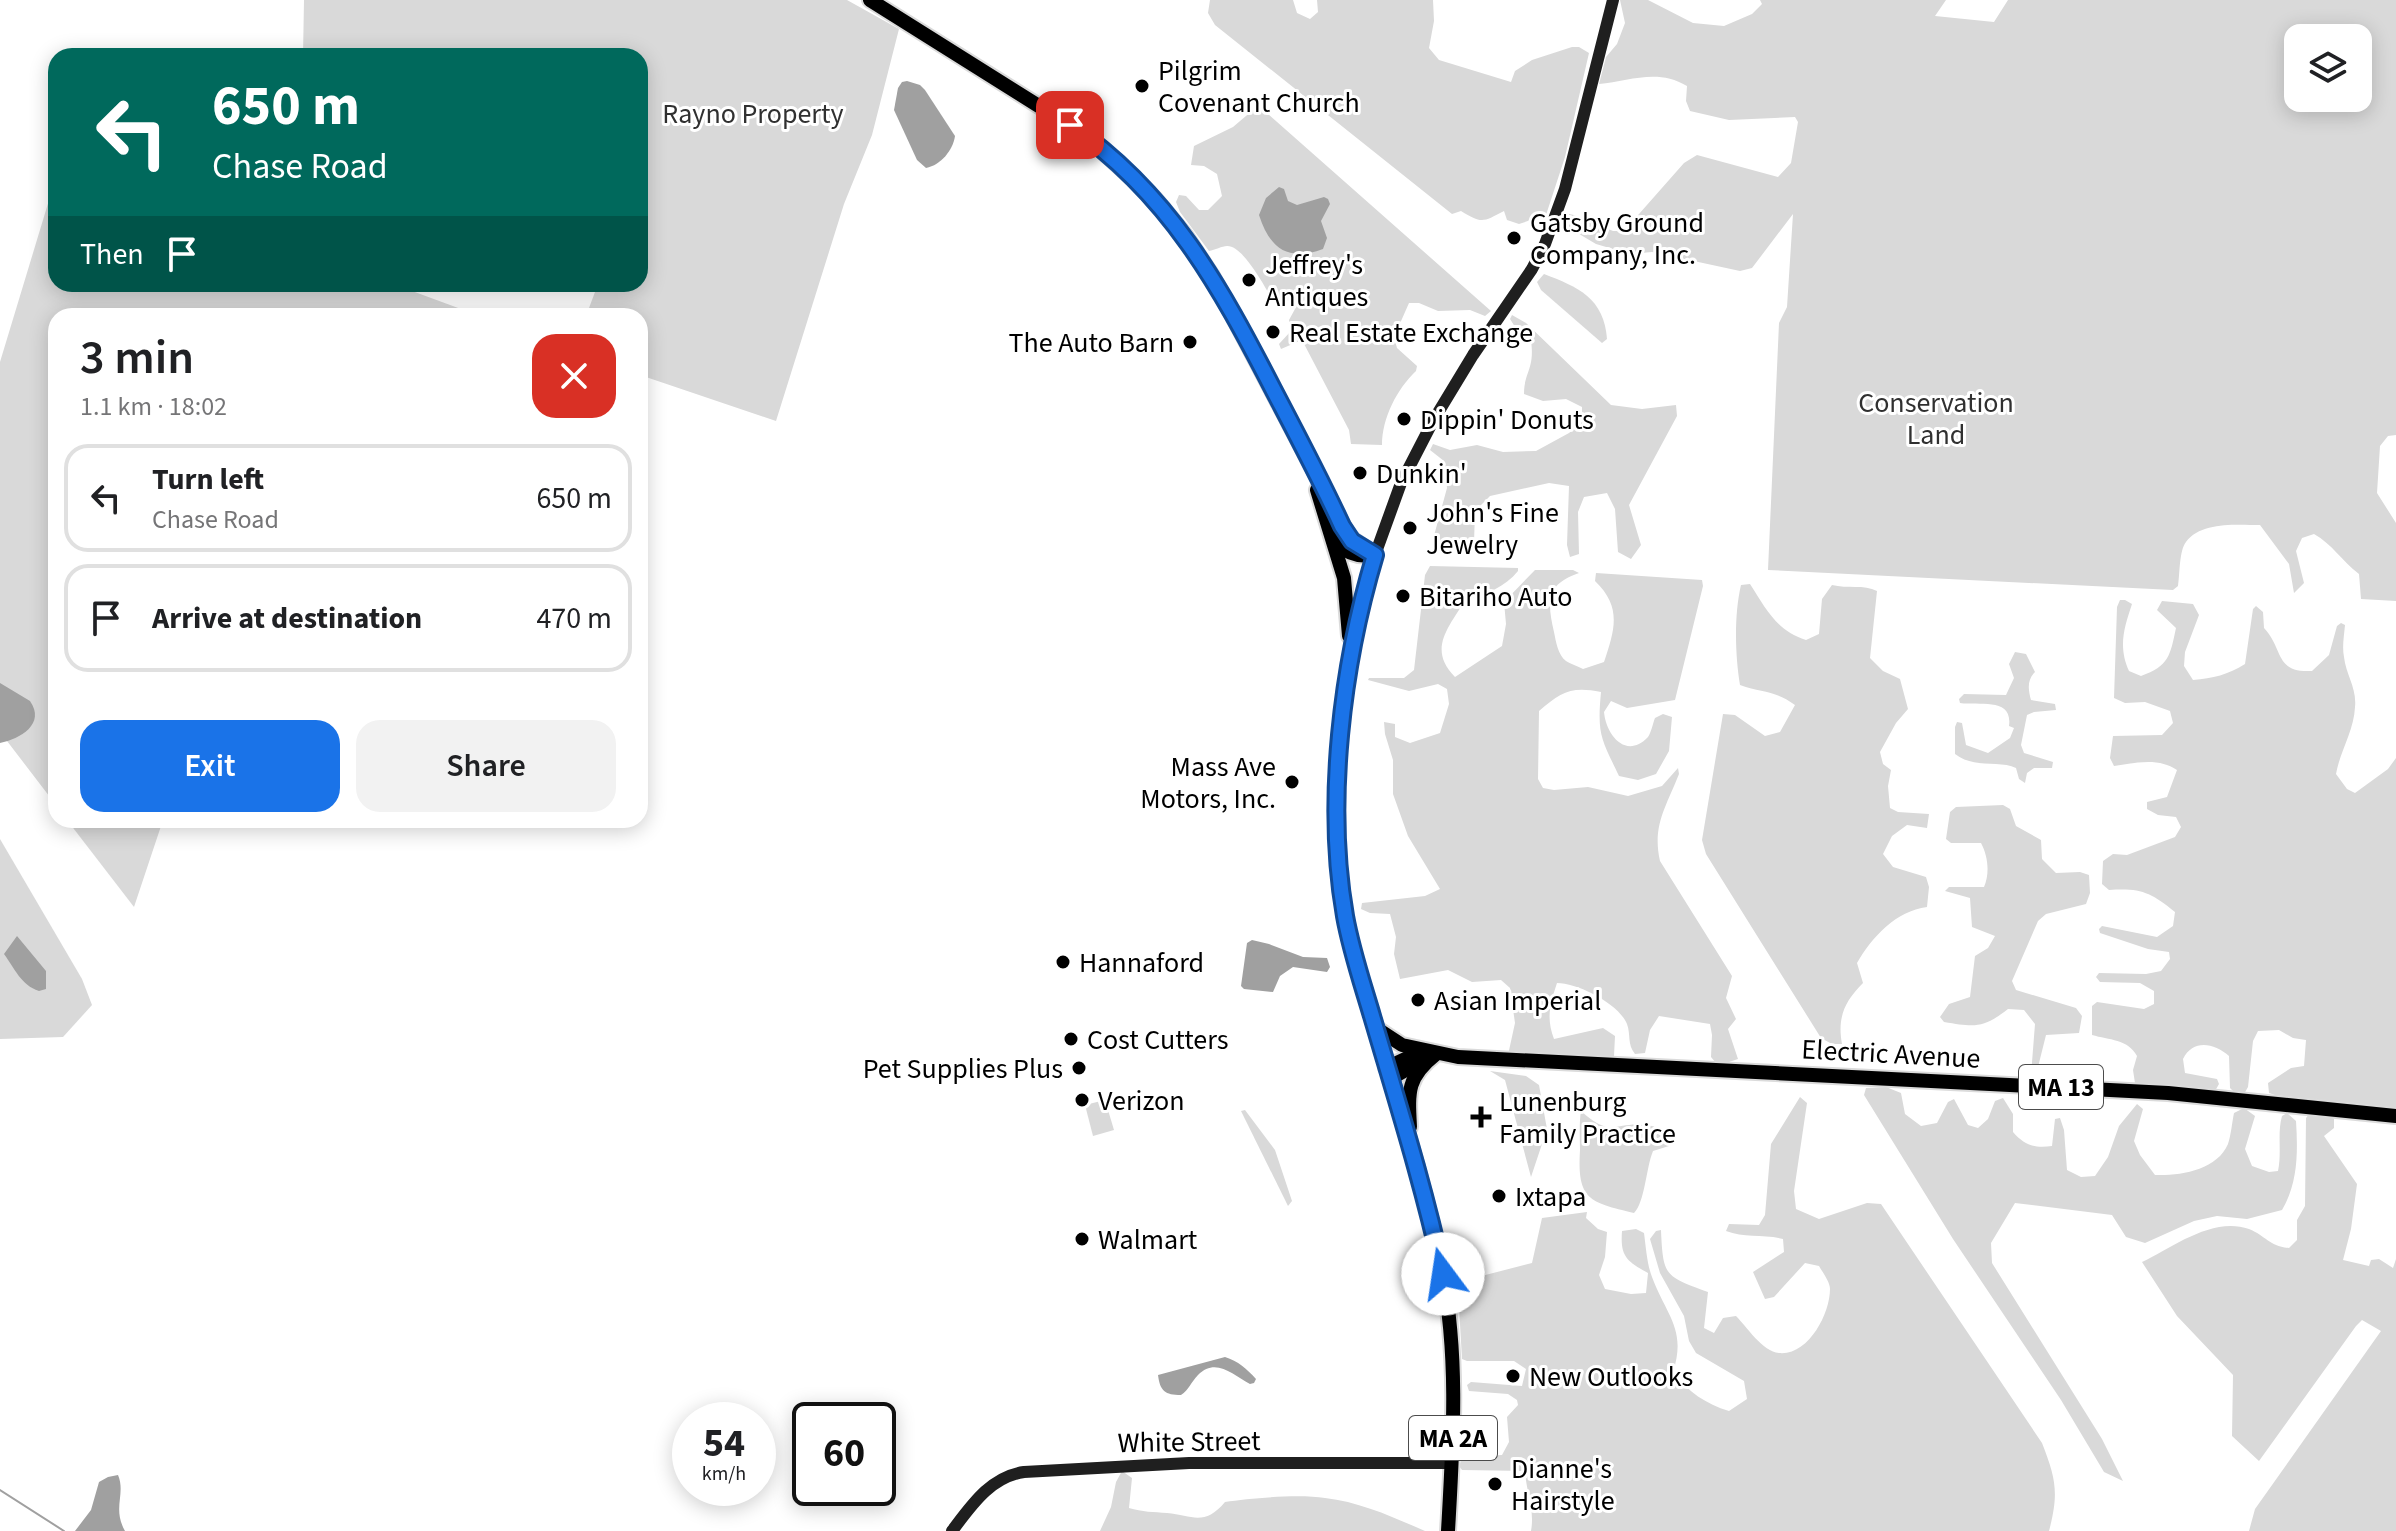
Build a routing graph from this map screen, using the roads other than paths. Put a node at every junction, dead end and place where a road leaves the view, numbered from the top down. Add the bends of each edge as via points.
1 (870, 0) edge
2 (1613, 0) edge
3 (1316, 473) junction
4 (1335, 543) junction
5 (1375, 555) junction
6 (1350, 666) junction
7 (1376, 1028) junction
8 (1429, 1053) junction
9 (1388, 1074) junction
10 (2396, 1116) edge
11 (1412, 1155) junction
12 (1451, 1463) junction
13 (952, 1531) edge
14 (1448, 1531) edge

1 - 3 main road via 1085,135 1155,199 1212,276
2 - 5 main road, MA 2A via 1567,180 1545,244 1433,421 1401,483
3 - 4 main road
3 - 5 main road via 1349,537
4 - 5 main road via 1355,555
4 - 6 main road via 1346,589
5 - 6 main road, MA 2A
6 - 7 main road, MA 2A via 1337,778 1338,852 1348,929
7 - 8 main road, MA 13 via 1392,1041
7 - 9 main road, MA 2A
8 - 9 main road
8 - 10 main road, Electric Avenue / MA 13 via 2168,1093
8 - 11 main road via 1410,1084
9 - 11 main road, MA 2A
11 - 12 main road, MA 2A via 1443,1274 1454,1346
12 - 13 main road, White Street via 1189,1463 1024,1472 994,1483
12 - 14 main road, MA 2A

